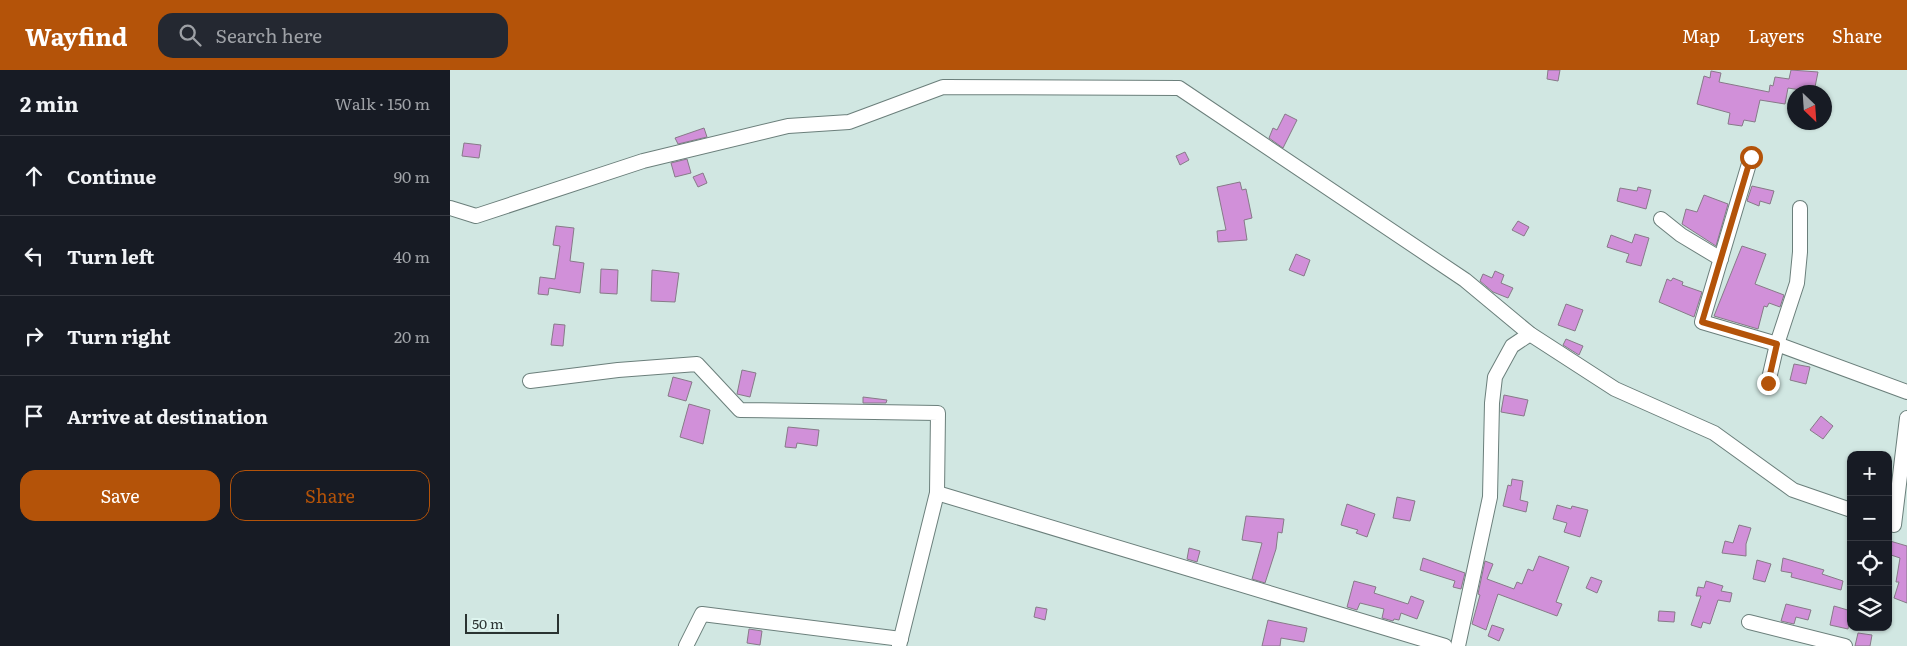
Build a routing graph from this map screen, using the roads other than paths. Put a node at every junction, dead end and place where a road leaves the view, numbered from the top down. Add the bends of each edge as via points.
1 (1751, 157) dead end
2 (450, 208) edge
3 (1800, 208) dead end
4 (1661, 219) dead end
5 (1721, 259) junction
6 (1530, 334) junction
7 (1777, 344) junction
8 (530, 381) dead end
9 (1768, 383) dead end
10 (1907, 392) edge
11 (1907, 418) edge
12 (937, 493) junction
13 (1847, 509) edge
14 (1896, 526) edge
15 (1748, 622) dead end
16 (900, 642) edge
17 (686, 646) edge
18 (1445, 646) edge
19 (1458, 646) edge
20 (1845, 646) edge

1 - 5 street
2 - 6 street via 476,216 643,161 788,126 849,122 943,87 1180,88 1465,280
3 - 7 street via 1797,283
4 - 5 street
5 - 7 street via 1702,322
6 - 13 street via 1616,389 1714,433 1793,490
6 - 19 street via 1512,346 1495,377 1490,497
7 - 9 street
7 - 10 street
8 - 12 street via 697,364 740,410 938,413
11 - 14 street
12 - 16 street
12 - 18 street
15 - 20 street
16 - 17 street via 702,614

